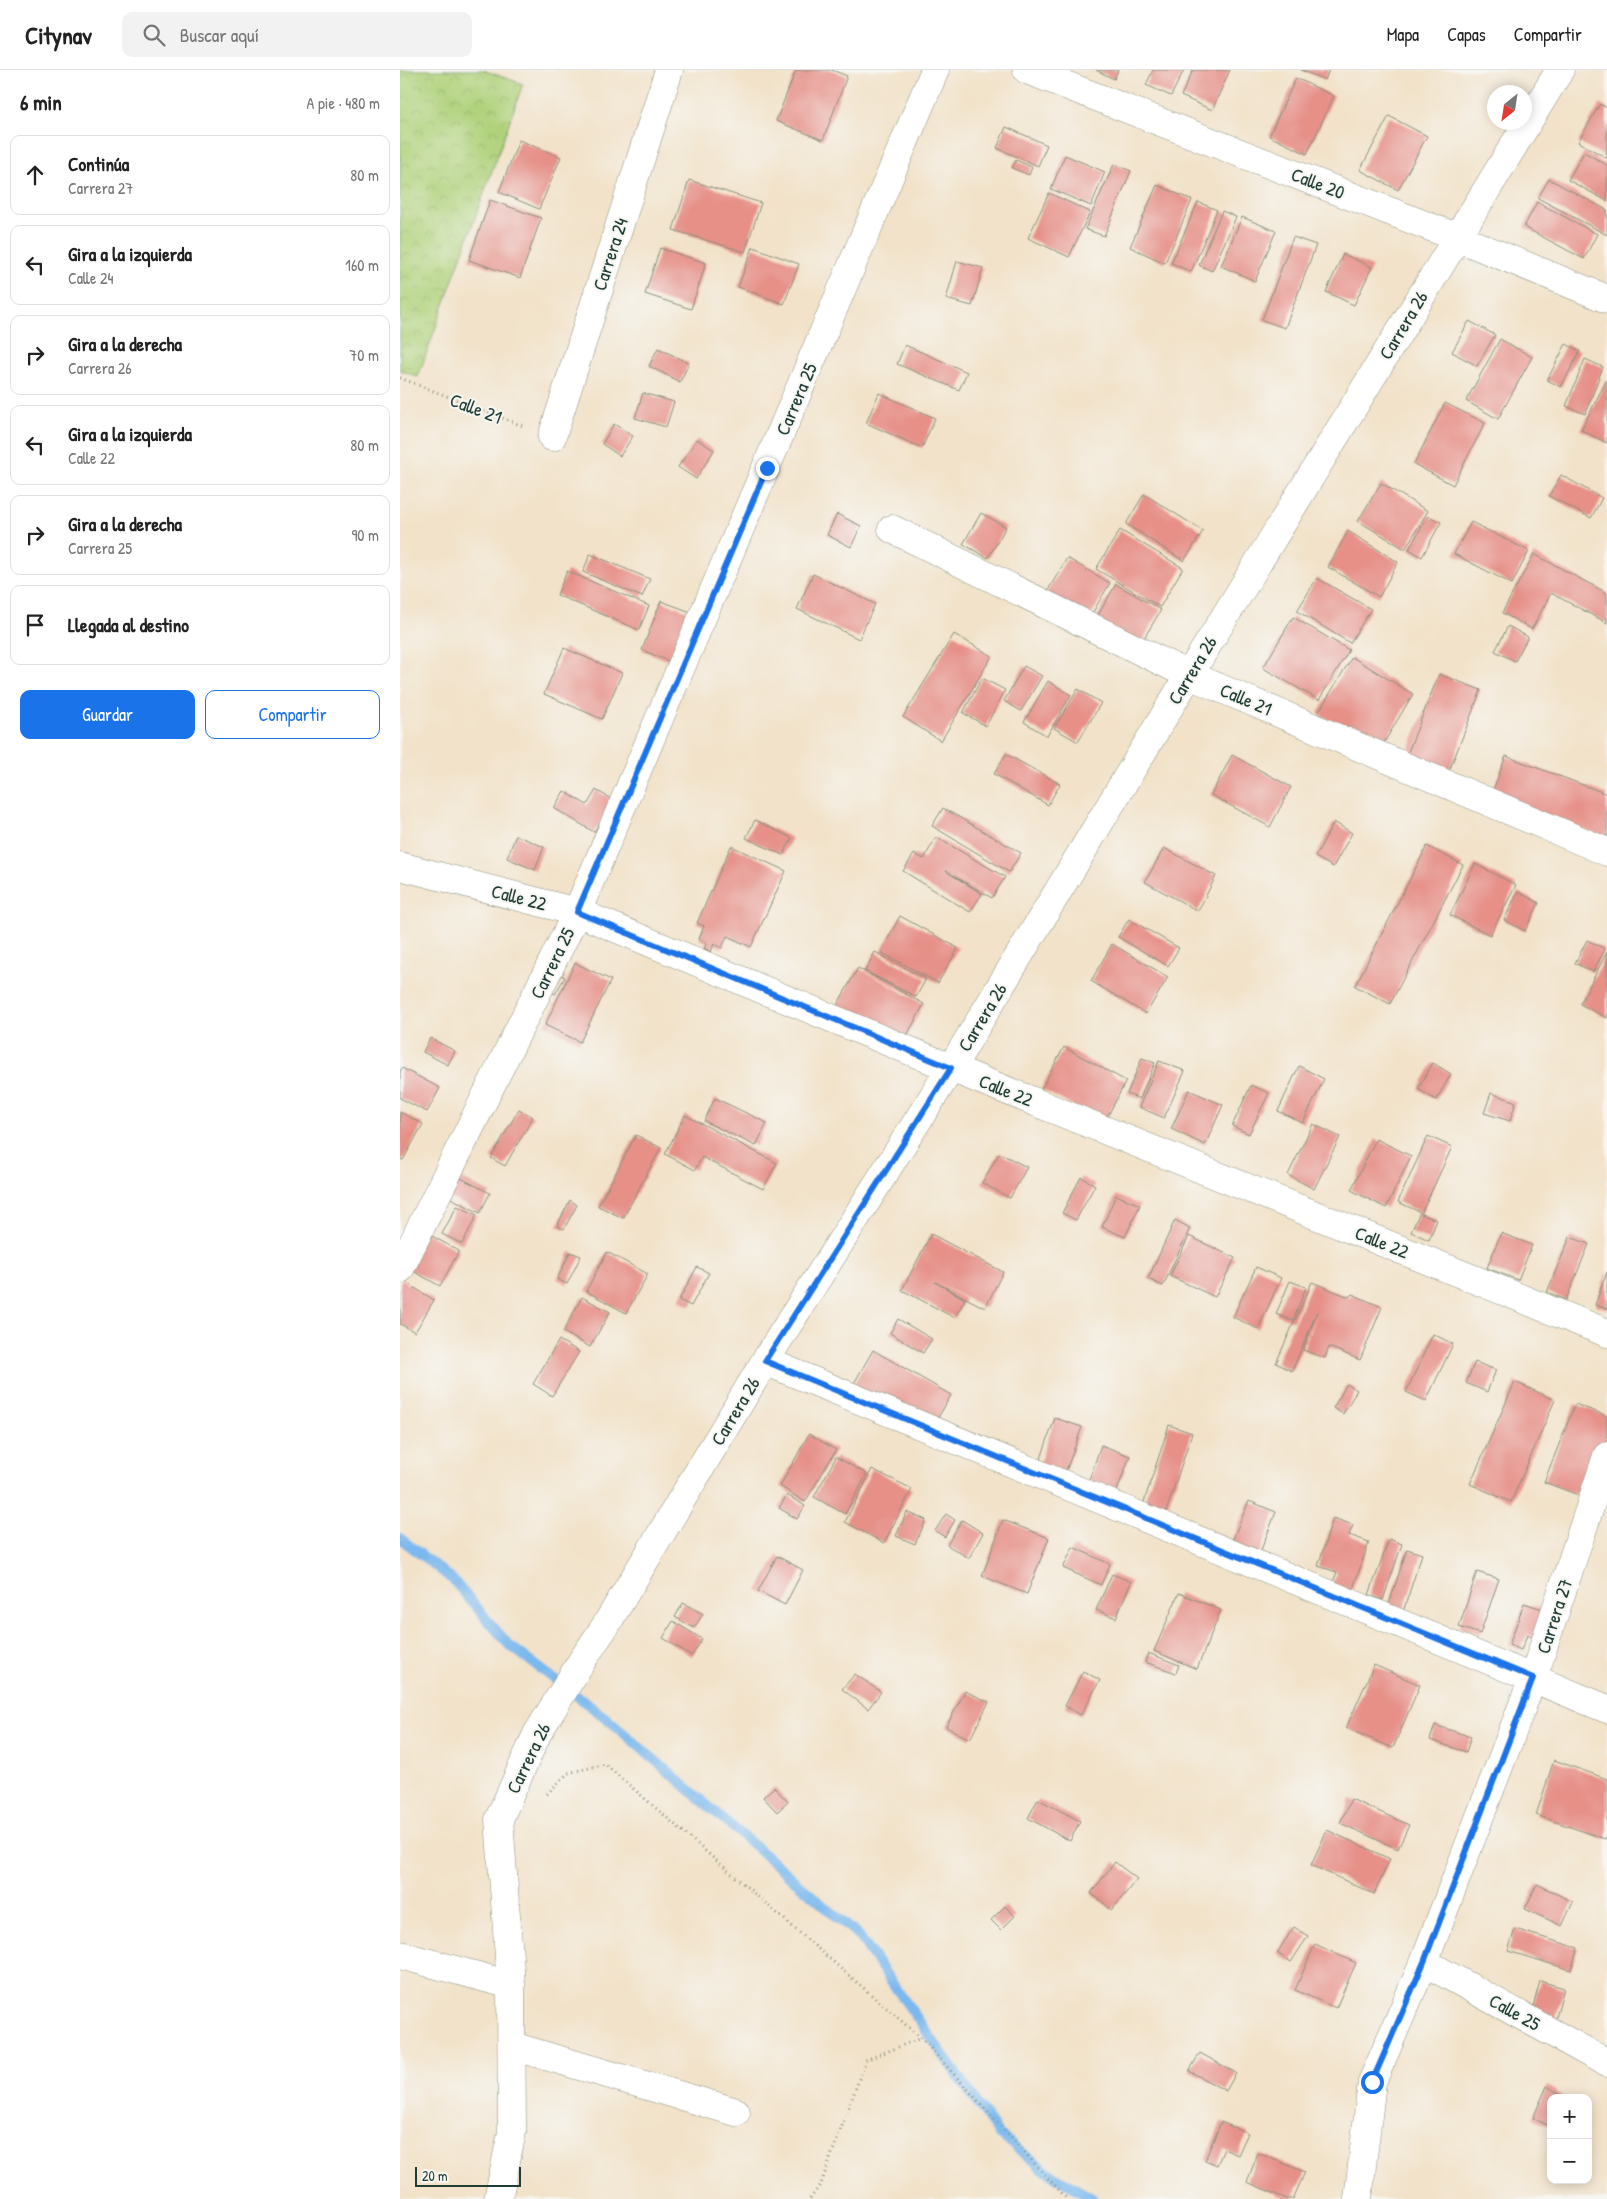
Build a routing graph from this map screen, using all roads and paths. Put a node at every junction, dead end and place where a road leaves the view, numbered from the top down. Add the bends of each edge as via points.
1 (669, 70) edge
2 (934, 70) edge
3 (1027, 70) edge
4 (1560, 70) edge
5 (1456, 237) junction
6 (1607, 299) edge
7 (400, 378) edge
8 (552, 437) joint
9 (892, 529) dead end
10 (1189, 675) junction
11 (1607, 852) edge
12 (400, 866) edge
13 (577, 912) junction
14 (951, 1068) junction
15 (400, 1269) edge
16 (1607, 1333) edge
17 (765, 1361) junction
18 (1607, 1456) edge
19 (1533, 1678) junction
20 (1607, 1709) edge
21 (541, 1800) dead end
22 (400, 1955) edge
23 (1424, 1962) junction
24 (511, 1986) junction
25 (921, 2038) junction
26 (512, 2046) junction
27 (1607, 2063) edge
28 (736, 2112) dead end
29 (498, 2199) edge
30 (810, 2199) edge
31 (1067, 2199) edge
32 (1358, 2199) edge

1 - 8 street, Carrera 24
2 - 13 street, Carrera 25
3 - 5 street, Calle 20
4 - 5 street, Carrera 26
5 - 6 street, Calle 20
5 - 10 street, Carrera 26
7 - 8 path, Calle 21
9 - 10 street, Calle 21
10 - 11 street, Calle 21
10 - 14 street, Carrera 26
12 - 13 street, Calle 22
13 - 14 street, Calle 22
13 - 15 street, Carrera 25
14 - 16 street, Calle 22
14 - 17 street, Carrera 26
17 - 19 street
17 - 24 street, Carrera 26 via 537,1734 499,1819
18 - 19 street, Carrera 27
19 - 20 street
19 - 23 street, Carrera 27
21 - 25 path via 568,1773 605,1764
22 - 24 street
23 - 27 street, Calle 25
23 - 32 street, Carrera 27 via 1372,2082
24 - 26 street, Carrera 26
25 - 30 path via 866,2060 821,2184
25 - 31 path
26 - 28 street
26 - 29 street, Carrera 26 via 512,2132

